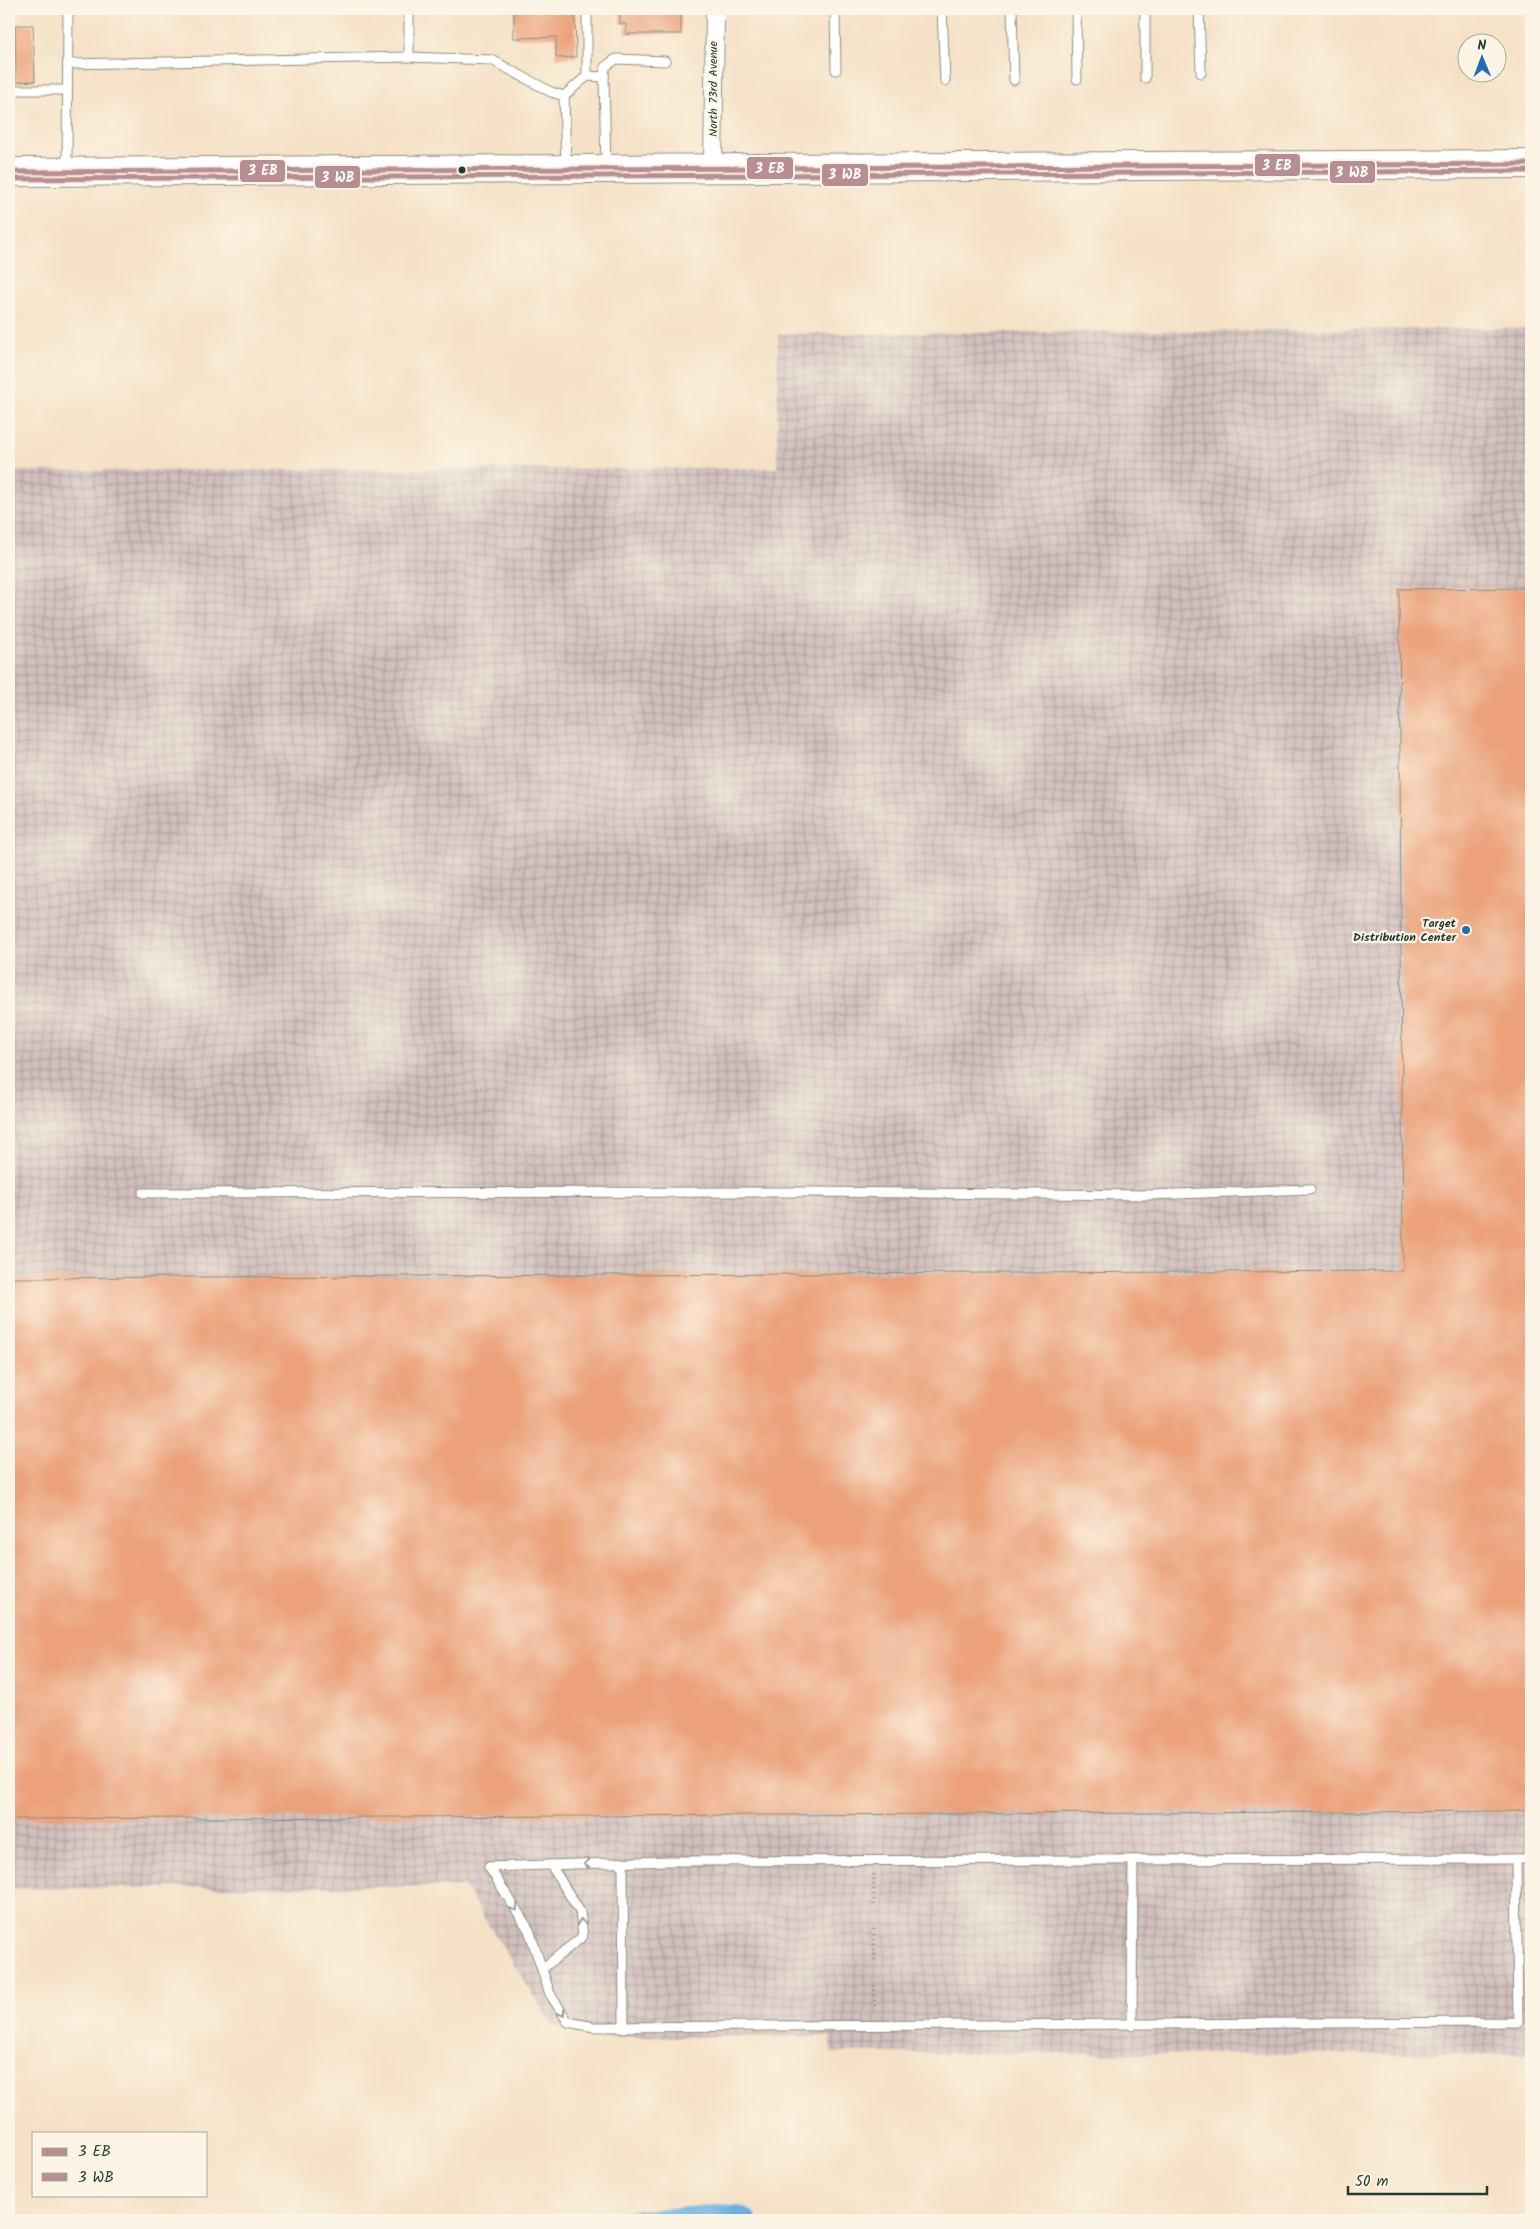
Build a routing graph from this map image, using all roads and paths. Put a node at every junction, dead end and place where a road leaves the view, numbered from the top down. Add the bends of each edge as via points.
1 (68, 9) edge
2 (409, 9) edge
3 (587, 9) edge
4 (715, 9) edge
5 (835, 9) edge
6 (942, 9) edge
7 (1012, 9) edge
8 (1076, 9) edge
9 (1145, 9) edge
10 (1199, 9) edge
11 (408, 57) junction
12 (665, 61) dead end
13 (68, 64) junction
14 (836, 70) dead end
15 (1200, 73) dead end
16 (587, 76) junction
17 (604, 77) junction
18 (1145, 78) dead end
19 (1077, 79) dead end
20 (1014, 80) dead end
21 (945, 81) dead end
22 (9, 90) edge
23 (67, 90) junction
24 (564, 96) junction
25 (1531, 164) edge
26 (712, 168) junction
27 (566, 169) junction
28 (606, 169) junction
29 (9, 172) edge
30 (67, 172) junction
31 (1310, 1189) dead end
32 (143, 1193) dead end
33 (1516, 1859) junction
34 (1531, 1859) edge
35 (1133, 1860) junction
36 (623, 1862) junction
37 (551, 1865) junction
38 (874, 1873) dead end
39 (874, 1906) dead end
40 (874, 1929) dead end
41 (874, 1960) dead end
42 (542, 1968) junction
43 (874, 1985) dead end
44 (875, 2013) dead end
45 (1132, 2024) junction
46 (624, 2028) junction

1 - 13 lane
2 - 11 lane
3 - 16 lane
4 - 26 street, North 73rd Avenue
5 - 14 lane
6 - 21 lane
7 - 20 lane
8 - 19 lane
9 - 18 lane
10 - 15 lane
11 - 13 lane
11 - 24 lane via 492,60
12 - 17 lane via 616,59 604,68
13 - 23 lane
16 - 17 lane
16 - 24 lane
17 - 28 lane
22 - 23 lane
23 - 30 lane
24 - 27 lane
25 - 26 main road
26 - 28 main road
27 - 28 main road
27 - 30 main road
29 - 30 main road
31 - 32 lane via 1149,1195
33 - 34 lane
33 - 35 lane
33 - 45 lane via 1518,2022
35 - 36 lane
35 - 45 lane
36 -> 37 lane
36 - 46 lane
42 -> 37 lane via 583,1936 580,1912
37 -> 42 lane via 489,1867 529,1930
38 - 39 path
40 - 41 path
42 -> 46 lane via 550,1994 568,2022
43 - 44 path
45 - 46 lane

